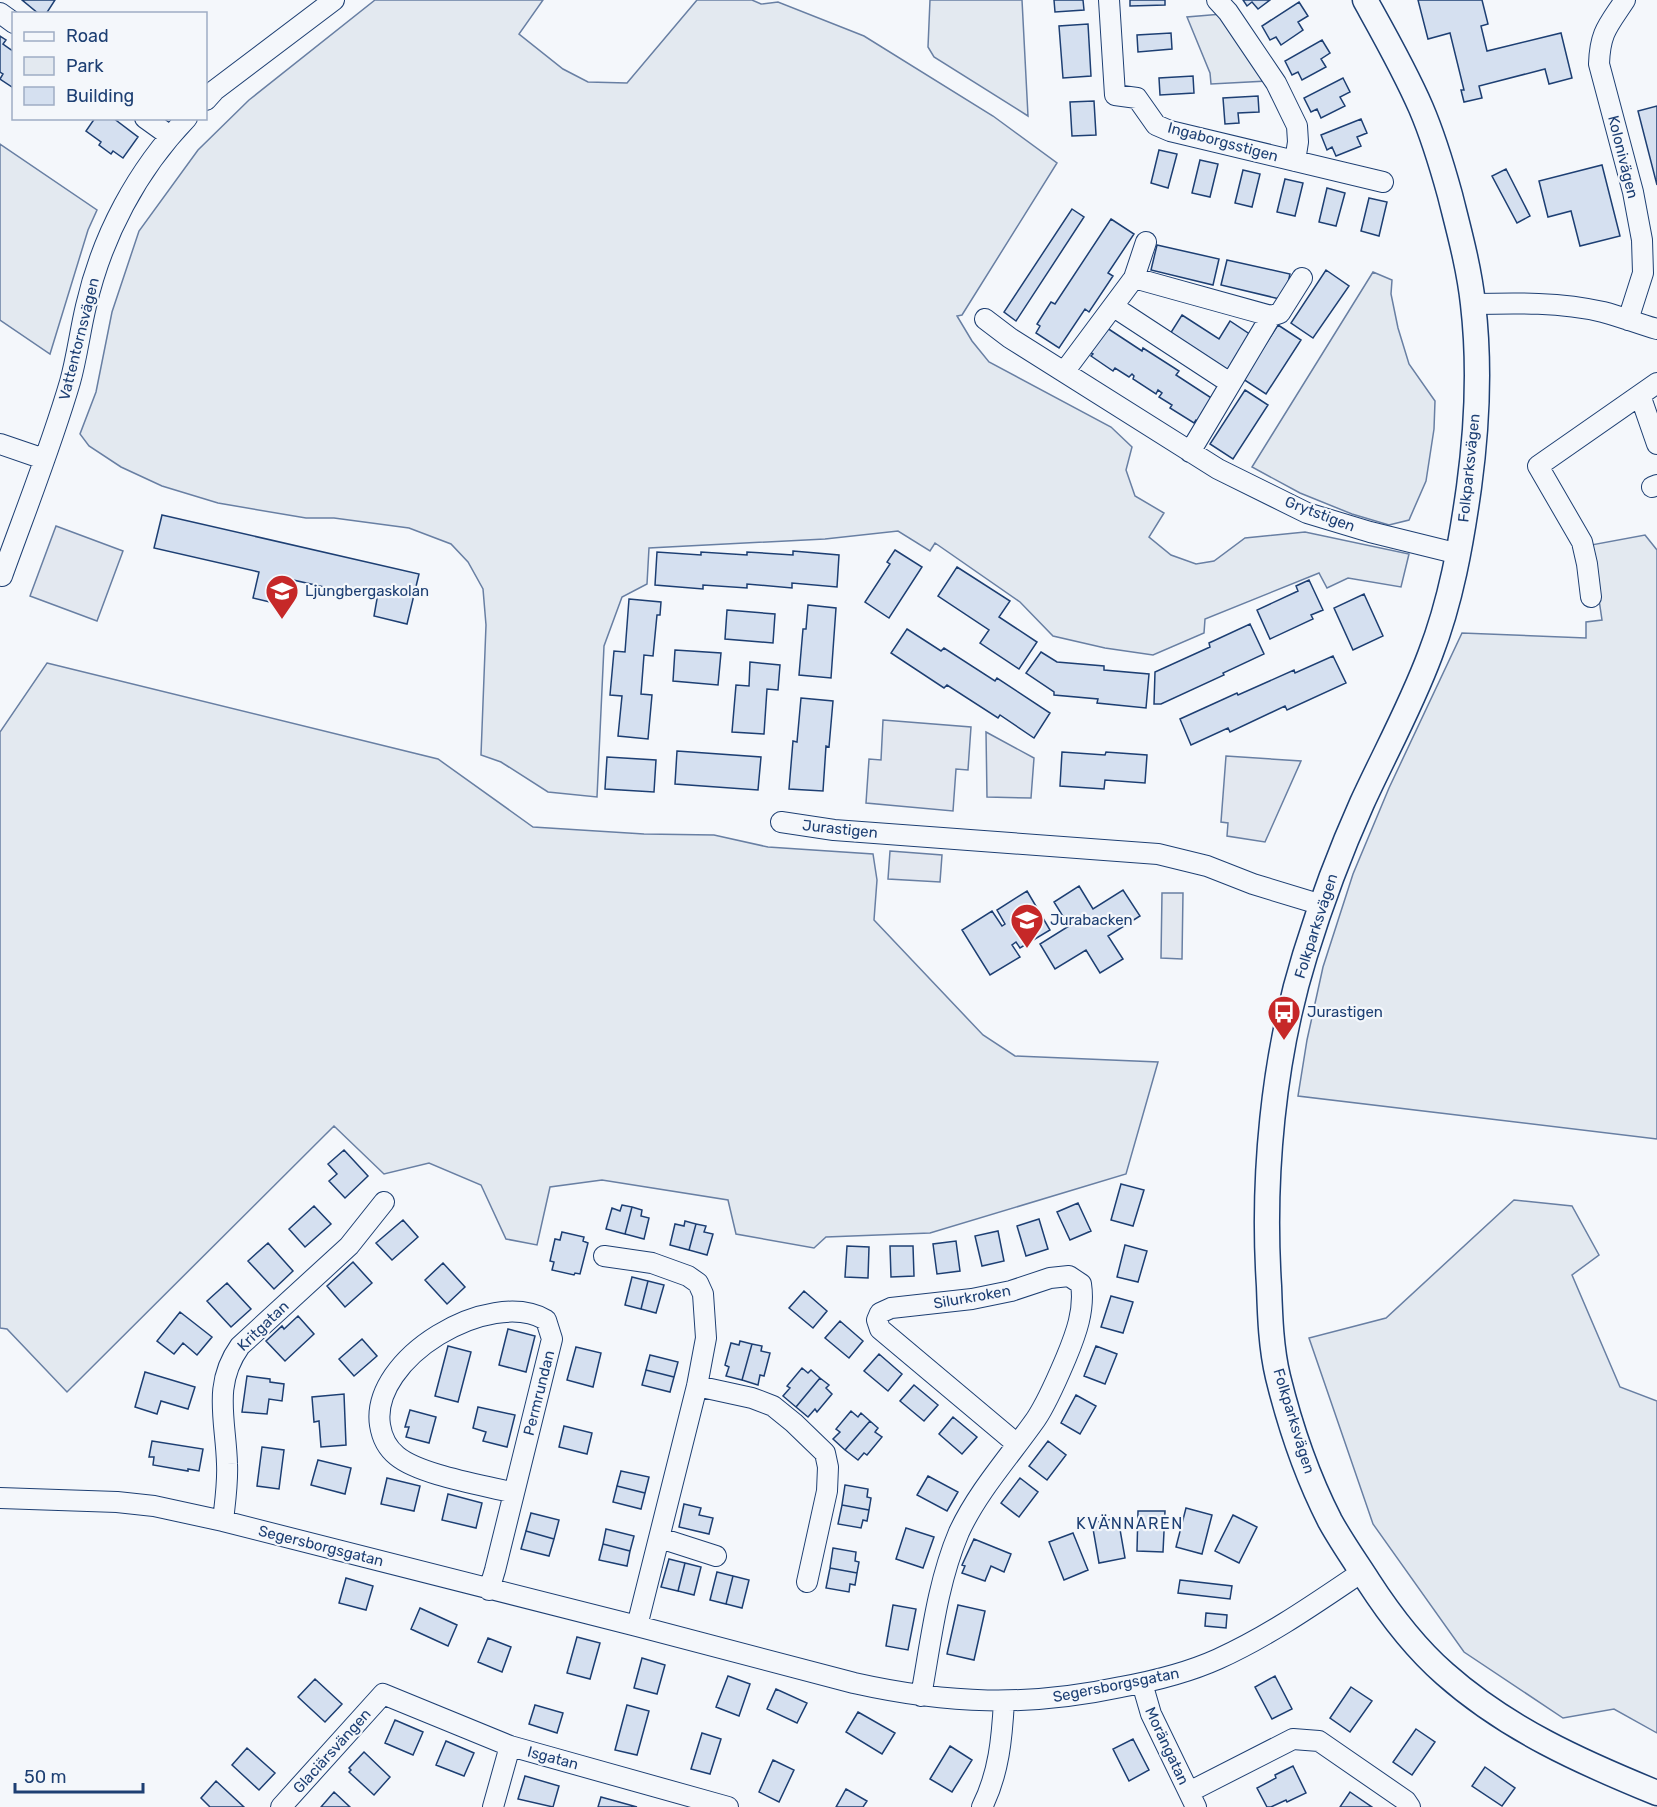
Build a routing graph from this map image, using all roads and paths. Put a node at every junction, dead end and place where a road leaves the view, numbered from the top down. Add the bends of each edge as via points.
1 (334, 0) edge
2 (1109, 0) edge
3 (1217, 0) edge
4 (1365, 0) edge
5 (1625, 0) edge
6 (207, 99) edge
7 (148, 120) edge
8 (185, 120) edge
9 (170, 136) junction
10 (1295, 161) junction
11 (1383, 182) dead end
12 (1650, 238) edge
13 (1146, 242) dead end
14 (1134, 278) junction
15 (1302, 278) dead end
16 (1473, 304) junction
17 (1114, 307) junction
18 (1271, 316) junction
19 (985, 319) dead end
20 (1628, 320) junction
21 (1657, 329) edge
22 (1064, 372) junction
23 (1230, 382) junction
24 (1657, 383) edge
25 (1640, 395) junction
26 (0, 444) edge
27 (1657, 444) edge
28 (1190, 452) junction
29 (44, 459) junction
30 (1459, 554) junction
31 (2, 576) dead end
32 (1591, 597) dead end
33 (782, 822) dead end
34 (1322, 905) junction
35 (384, 1202) dead end
36 (604, 1256) dead end
37 (697, 1386) junction
38 (1017, 1444) junction
39 (514, 1493) junction
40 (0, 1498) edge
41 (223, 1521) junction
42 (660, 1538) junction
43 (716, 1556) dead end
44 (1362, 1572) junction
45 (807, 1582) dead end
46 (489, 1590) junction
47 (637, 1626) junction
48 (1142, 1683) junction
49 (383, 1694) joint
50 (921, 1696) junction
51 (1004, 1701) junction
52 (510, 1746) junction
53 (1657, 1792) edge
54 (1193, 1800) edge
55 (281, 1807) edge
56 (493, 1807) edge
57 (728, 1807) edge
58 (982, 1807) edge
59 (1410, 1807) edge

1 - 6 street
2 - 10 street, Ingaborgsstigen via 1115,95 1137,98 1156,125 1170,131
3 - 10 street, Ingaborgsstigen via 1276,83 1297,126
4 - 16 main road, Folkparksvägen via 1424,113 1462,241
5 - 12 street, Kolonivägen via 1603,33 1599,64 1633,192
7 - 9 street
8 - 9 street, Vattentornsvägen
9 - 29 street, Vattentornsvägen via 136,184 107,237 86,305 71,378
10 - 11 street, Ingaborgsstigen
12 - 20 street, Kolonivägen
13 - 14 street
14 - 17 street
14 - 18 street
15 - 18 street via 1280,313
16 - 20 street via 1543,304 1604,312
16 - 30 main road, Folkparksvägen via 1475,407 1470,481
17 - 22 street
17 - 23 street
18 - 23 street
19 - 22 street, Grytstigen
20 - 21 street
22 - 28 street, Grytstigen
23 - 28 street
24 - 25 street
25 - 27 street
25 - 32 street via 1538,466 1582,542
26 - 29 street
28 - 30 street, Grytstigen via 1307,513
29 - 31 street, Vattentornsvägen
30 - 34 main road, Folkparksvägen via 1431,654 1351,828
33 - 34 street, Jurastigen via 834,830 1158,854 1207,866
34 - 44 main road, Folkparksvägen via 1289,1019 1276,1101 1269,1169 1270,1310 1277,1375 1307,1472 1331,1523
35 - 41 street, Kritgatan via 349,1246 233,1356 222,1394 227,1464
36 - 37 street via 652,1263 698,1283 703,1294 706,1338
37 - 42 street
37 - 45 street via 773,1406 825,1453 827,1491
38 - 38 street, Silurkroken via 1037,1417 1070,1348 1081,1316 1081,1284 1069,1276 1050,1278 1011,1291 891,1308 880,1313 880,1329
38 - 50 street, Silurkroken via 960,1531 939,1595
39 - 39 street, Permrundan via 552,1338 546,1320 537,1314 488,1314 434,1337 402,1366 384,1391 380,1424 390,1450 416,1468
39 - 46 street, Permrundan
40 - 41 street, Segersborgsgatan via 117,1502
41 - 46 street, Segersborgsgatan
42 - 43 street
42 - 47 street
44 - 48 street, Segersborgsgatan via 1217,1659
44 - 53 main road, Folkparksvägen via 1391,1616 1462,1688 1522,1731
46 - 47 street, Segersborgsgatan
47 - 50 street, Segersborgsgatan via 854,1683
48 - 51 street, Segersborgsgatan via 1070,1697
48 - 54 street, Morängatan via 1151,1714
49 - 52 street, Isgatan
49 - 55 street, Glaciärsvängen
50 - 51 street, Segersborgsgatan
51 - 58 street via 998,1763
52 - 56 street
52 - 57 street, Isgatan
54 - 59 street via 1293,1739 1319,1741

